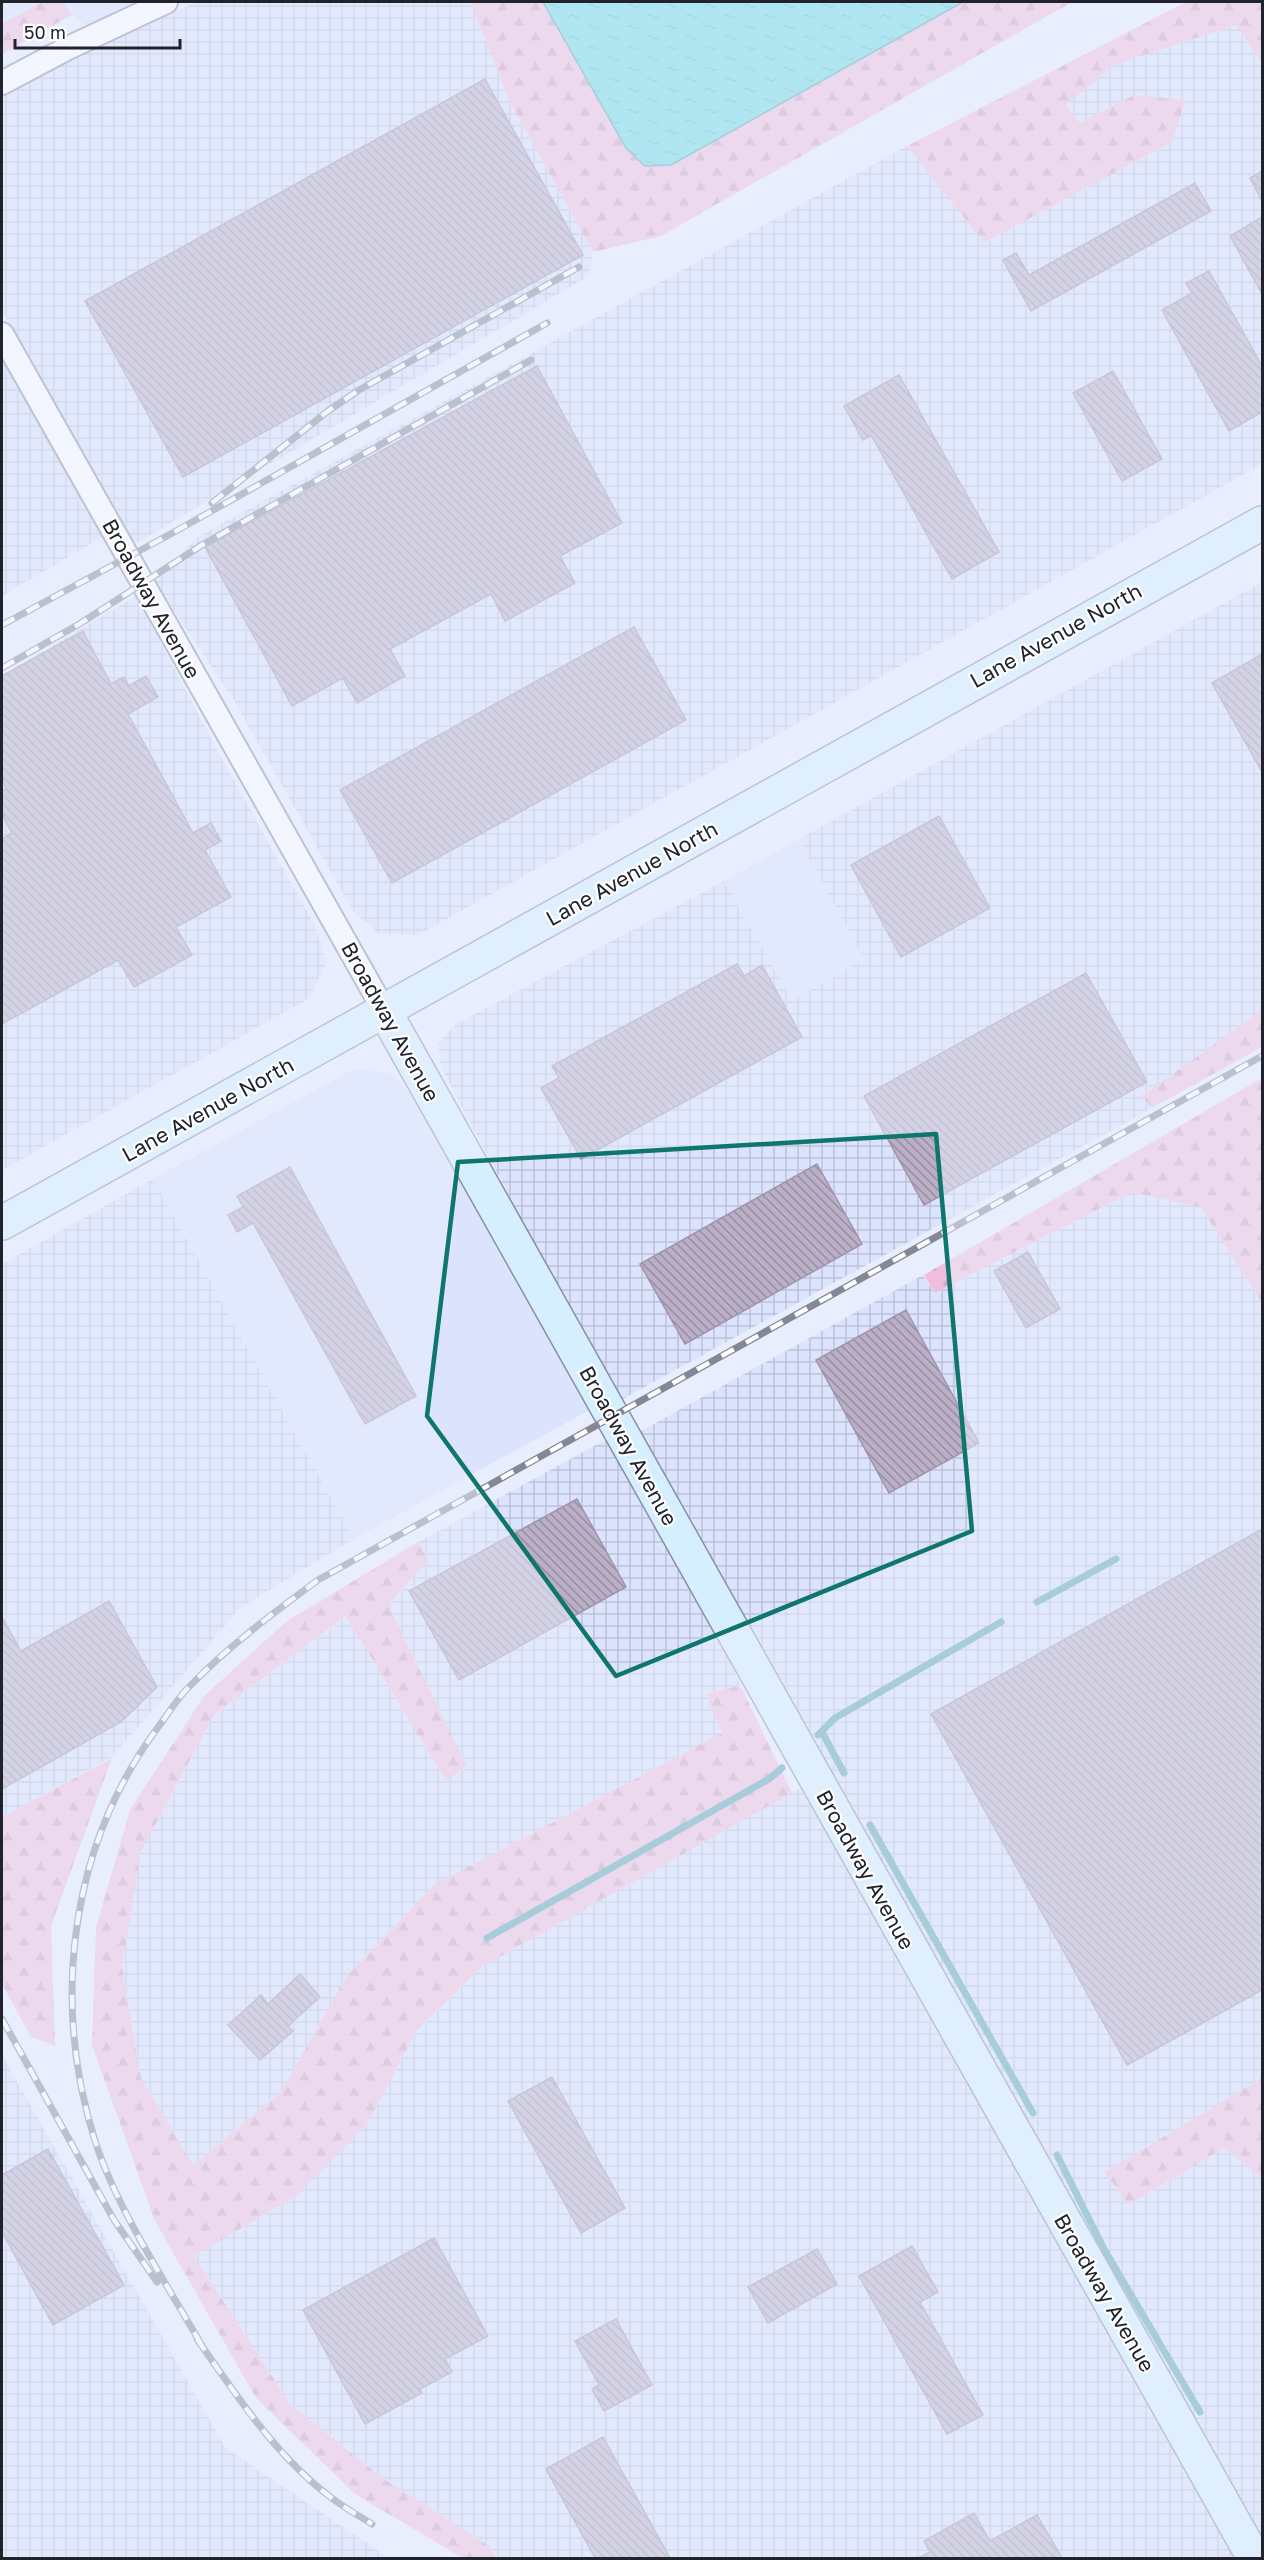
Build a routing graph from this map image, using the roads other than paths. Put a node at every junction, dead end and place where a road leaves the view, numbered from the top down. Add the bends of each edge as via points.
1 (166, 2) edge
2 (2, 83) edge
3 (2, 334) edge
4 (1263, 523) edge
5 (385, 1012) junction
6 (2, 1223) edge
7 (1254, 2559) edge

1 - 2 street
3 - 5 street, Broadway Avenue
4 - 5 street, Lane Avenue North
5 - 6 street, Lane Avenue North
5 - 7 street, Broadway Avenue

